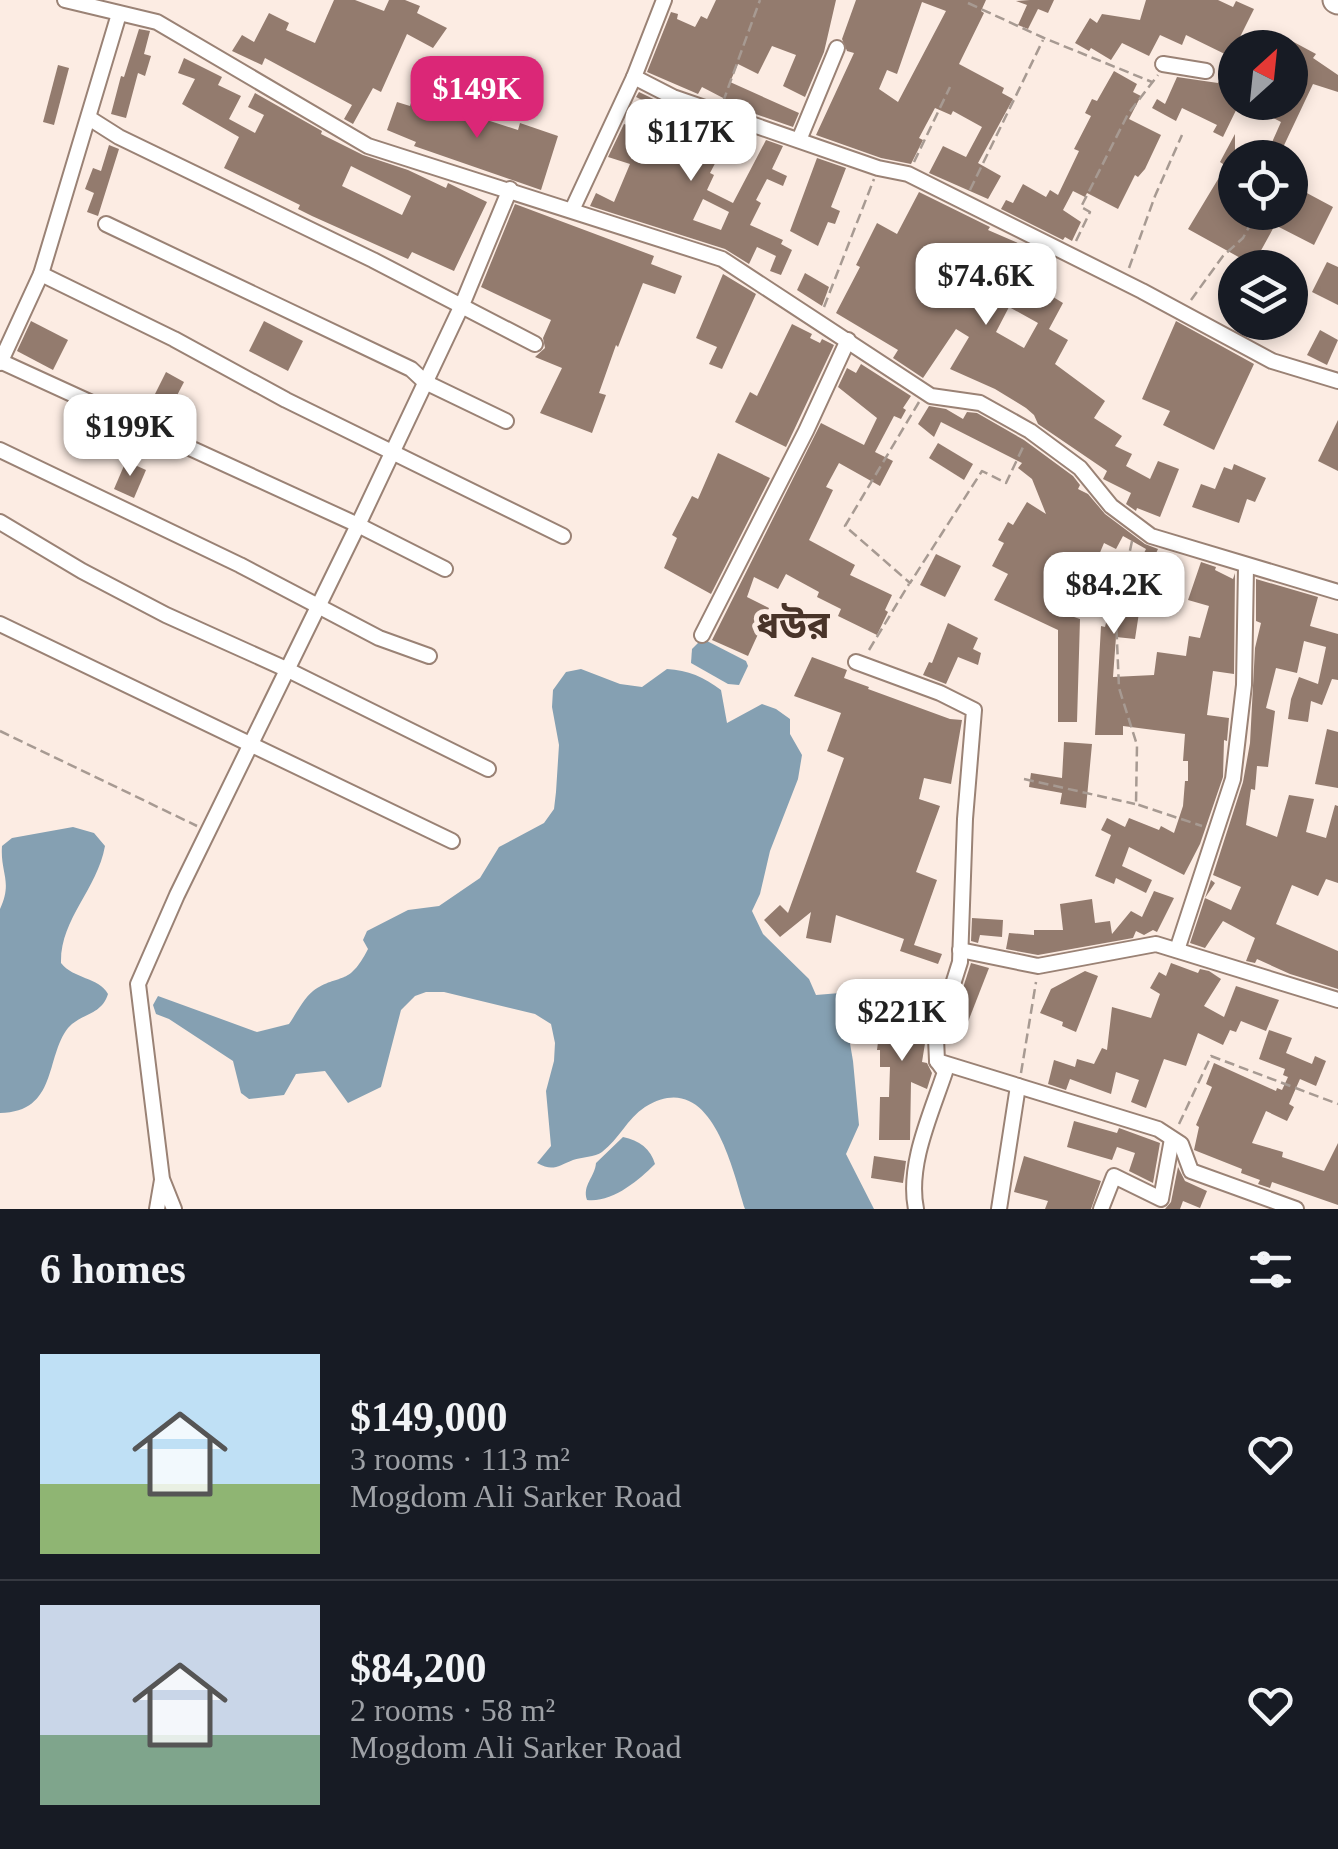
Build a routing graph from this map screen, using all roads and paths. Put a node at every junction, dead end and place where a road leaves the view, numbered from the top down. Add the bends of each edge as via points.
1 (65, 0) edge
2 (664, 0) edge
3 (760, 0) edge
4 (968, 3) dead end
5 (119, 14) junction
6 (1044, 38) junction
7 (837, 48) dead end
8 (1164, 64) joint
9 (1206, 71) dead end
10 (634, 77) junction
11 (1154, 83) junction
12 (950, 87) dead end
13 (719, 112) junction
14 (89, 118) junction
15 (1182, 135) dead end
16 (799, 140) junction
17 (878, 168) junction
18 (908, 174) junction
19 (510, 189) junction
20 (964, 202) junction
21 (572, 210) junction
22 (106, 224) dead end
23 (1247, 230) edge
24 (1068, 257) junction
25 (42, 274) junction
26 (1124, 283) junction
27 (462, 305) junction
28 (1182, 313) junction
29 (818, 320) junction
30 (848, 340) junction
31 (535, 344) dead end
32 (0, 362) edge
33 (425, 382) junction
34 (1338, 382) edge
35 (925, 392) junction
36 (506, 421) dead end
37 (1030, 431) junction
38 (0, 450) edge
39 (392, 450) junction
40 (0, 522) edge
41 (1136, 524) junction
42 (358, 525) junction
43 (562, 536) dead end
44 (1246, 566) junction
45 (445, 570) dead end
46 (910, 583) junction
47 (1338, 592) edge
48 (319, 607) junction
49 (0, 624) edge
50 (702, 635) dead end
51 (429, 656) dead end
52 (858, 663) joint
53 (286, 670) junction
54 (0, 731) edge
55 (250, 744) junction
56 (488, 769) dead end
57 (1024, 779) dead end
58 (1136, 804) junction
59 (1216, 830) junction
60 (209, 832) junction
61 (452, 841) dead end
62 (960, 950) junction
63 (1177, 950) junction
64 (1038, 966) junction
65 (1338, 1000) edge
66 (937, 1062) junction
67 (1018, 1086) junction
68 (1338, 1104) edge
69 (1172, 1138) junction
70 (162, 1179) junction
71 (157, 1209) edge
72 (174, 1209) edge
73 (916, 1209) edge
74 (999, 1209) edge
75 (1101, 1209) edge
76 (1296, 1209) edge

1 - 5 street
2 - 10 street
3 - 13 path
4 - 6 path
5 - 14 street
5 - 19 street via 157,22 368,146
6 - 11 path
6 - 20 path
7 - 16 street
8 - 9 street
8 - 11 path
10 - 13 street
10 - 21 street
11 - 24 path via 1103,161 1081,207 1090,212
12 - 18 path
13 - 16 street
14 - 25 street
14 - 27 street
15 - 26 path
16 - 17 street
17 - 18 street
17 - 29 path
18 - 20 street
19 - 21 street
19 - 27 street
20 - 24 street
21 - 29 street via 722,259
22 - 33 street
23 - 28 path
24 - 26 street
25 - 32 street
25 - 39 street
26 - 28 street
27 - 31 street
27 - 33 street
28 - 34 street via 1272,361
29 - 30 street
30 - 35 street
30 - 50 street
32 - 42 street
33 - 36 street
33 - 39 street
35 - 37 street via 980,403
35 - 46 path via 845,526
37 - 41 street via 1080,468
37 - 46 path via 1006,482 982,472
38 - 48 street
39 - 42 street
39 - 43 street
40 - 53 street via 166,616
41 - 44 street via 1150,536
41 - 58 path via 1116,618 1120,688 1136,745
42 - 45 street
42 - 48 street
44 - 47 street
44 - 59 street via 1244,685 1233,778
46 - 52 path
48 - 51 street
48 - 53 street
49 - 55 street
52 - 62 street via 974,710
53 - 55 street
53 - 56 street
54 - 60 path
55 - 60 street
55 - 61 street
57 - 58 path
58 - 59 path
59 - 63 street
60 - 70 street via 138,984
62 - 64 street
62 - 66 street via 936,1038
63 - 64 street via 1156,944
63 - 65 street
64 - 67 path
66 - 67 street
66 - 73 street via 945,1072 912,1191
67 - 69 street
67 - 74 street
68 - 69 path via 1211,1056
69 - 75 street via 1161,1199 1114,1176
69 - 76 street via 1191,1170
70 - 71 street
70 - 72 street

